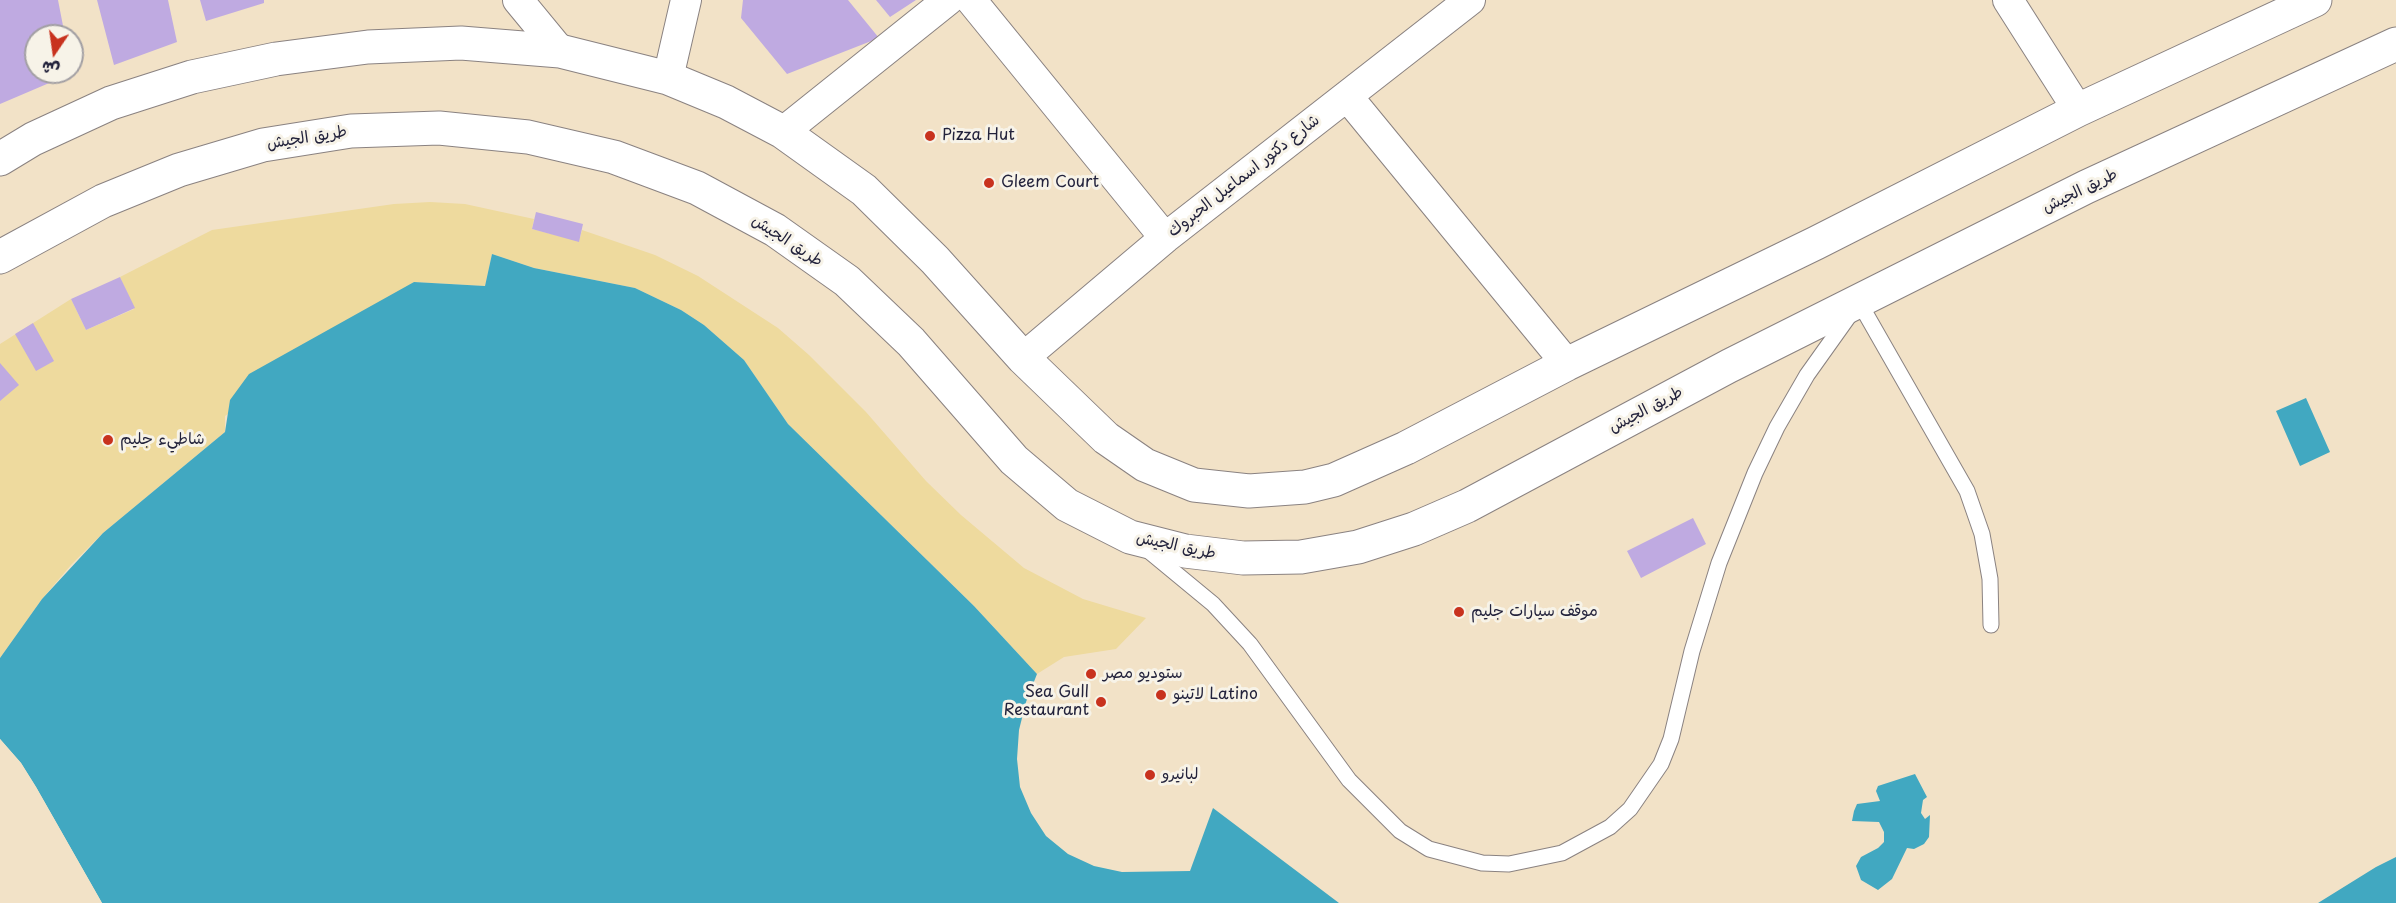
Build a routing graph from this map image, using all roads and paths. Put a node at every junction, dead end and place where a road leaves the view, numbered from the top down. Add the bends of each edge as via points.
1 (519, 0) edge
2 (686, 0) edge
3 (948, 0) edge
4 (971, 0) edge
5 (1470, 0) edge
6 (2008, 0) edge
7 (2315, 0) edge
8 (2396, 44) edge
9 (560, 51) junction
10 (668, 78) junction
11 (1347, 96) junction
12 (2078, 110) junction
13 (783, 132) junction
14 (0, 159) edge
15 (1165, 237) junction
16 (0, 257) edge
17 (1859, 302) junction
18 (1023, 358) junction
19 (1567, 364) junction
20 (1130, 537) junction
21 (1991, 625) dead end

1 - 9 street
2 - 10 street
3 - 13 street
4 - 15 street
5 - 11 street, شارع دكتور اسماعيل الحبروك
6 - 12 street
7 - 12 highway
8 - 17 highway, طريق الجيش via 2086,187
9 - 10 highway
9 - 14 highway via 460,43 368,47 276,59 192,77 111,103
10 - 13 highway
11 - 15 street, شارع دكتور اسماعيل الحبروك
11 - 19 street
12 - 19 highway
13 - 18 highway via 864,190 935,260
15 - 18 street, شارع دكتور اسماعيل الحبروك
16 - 20 highway, طريق الجيش via 103,201 179,170 263,145 351,130 450,129 528,137 614,157 697,188 775,230 847,281 911,342 1014,460 1067,505
17 - 20 highway, طريق الجيش via 1729,366 1467,506 1414,529 1358,547 1301,557 1243,558 1185,551
17 - 20 lane via 1802,384 1755,472 1719,563 1661,764 1617,821 1587,842 1562,853 1509,864 1482,863 1429,849 1400,831 1349,780 1250,644 1213,604
17 - 21 lane via 1967,490 1982,534 1990,579
18 - 19 highway via 1106,438 1145,465 1194,485 1249,491 1305,488 1334,480 1406,448

